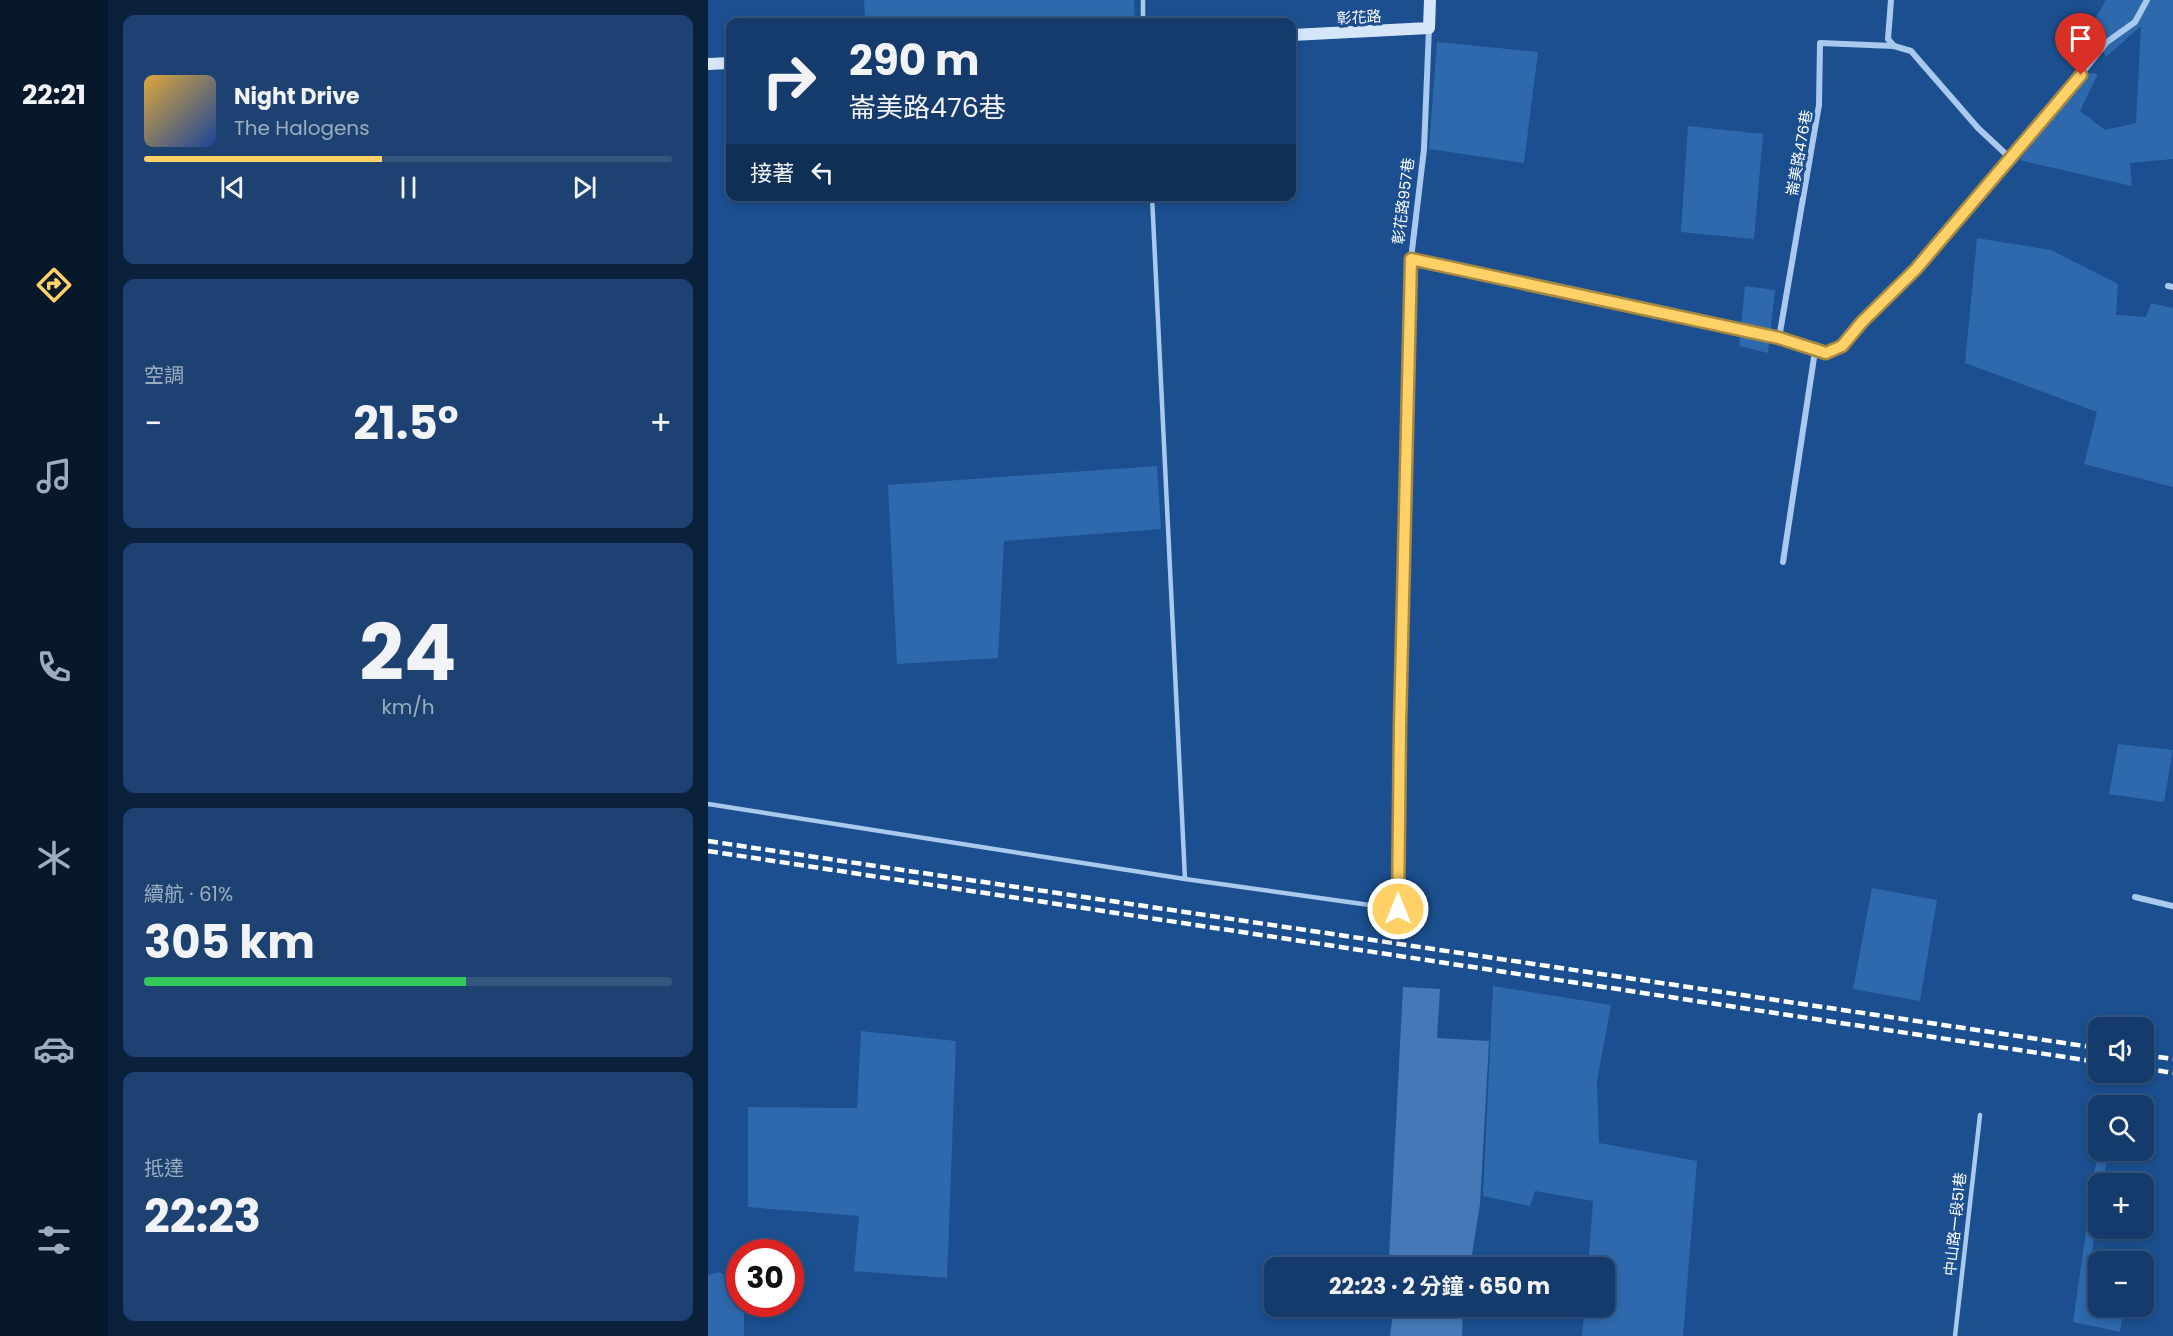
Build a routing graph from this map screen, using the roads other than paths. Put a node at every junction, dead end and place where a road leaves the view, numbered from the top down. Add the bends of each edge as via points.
1 (1143, 0) edge
2 (1430, 0) edge
3 (1891, 0) edge
4 (2147, 0) edge
5 (1143, 18) edge
6 (1429, 28) junction
7 (1296, 35) edge
8 (1894, 46) junction
9 (726, 63) edge
10 (708, 64) edge
11 (2009, 157) junction
12 (1152, 201) edge
13 (1411, 259) junction
14 (1779, 338) junction
15 (1815, 351) junction
16 (1783, 562) dead end
17 (708, 804) edge
18 (1185, 879) junction
19 (2136, 897) dead end
20 (2173, 906) edge
21 (1398, 909) joint
22 (1980, 1115) dead end
23 (1955, 1336) edge

1 - 5 lane
2 - 6 street, 彰花路957巷
3 - 8 street via 1888,39
4 - 11 street via 2135,22 2107,42
6 - 7 street, 彰花路
6 - 13 street, 彰花路957巷 via 1424,149
8 - 11 street, 崙美路476巷 via 1911,51 1978,128
8 - 14 street, 崙美路476巷 via 1820,43 1820,105
9 - 10 street
11 - 15 street via 1916,269 1842,346 1826,353
12 - 18 lane
13 - 14 street
13 - 21 street, 彰花路957巷
14 - 15 street
15 - 16 street
17 - 18 lane
18 - 21 lane
19 - 20 street
22 - 23 lane, 中山路一段51巷

